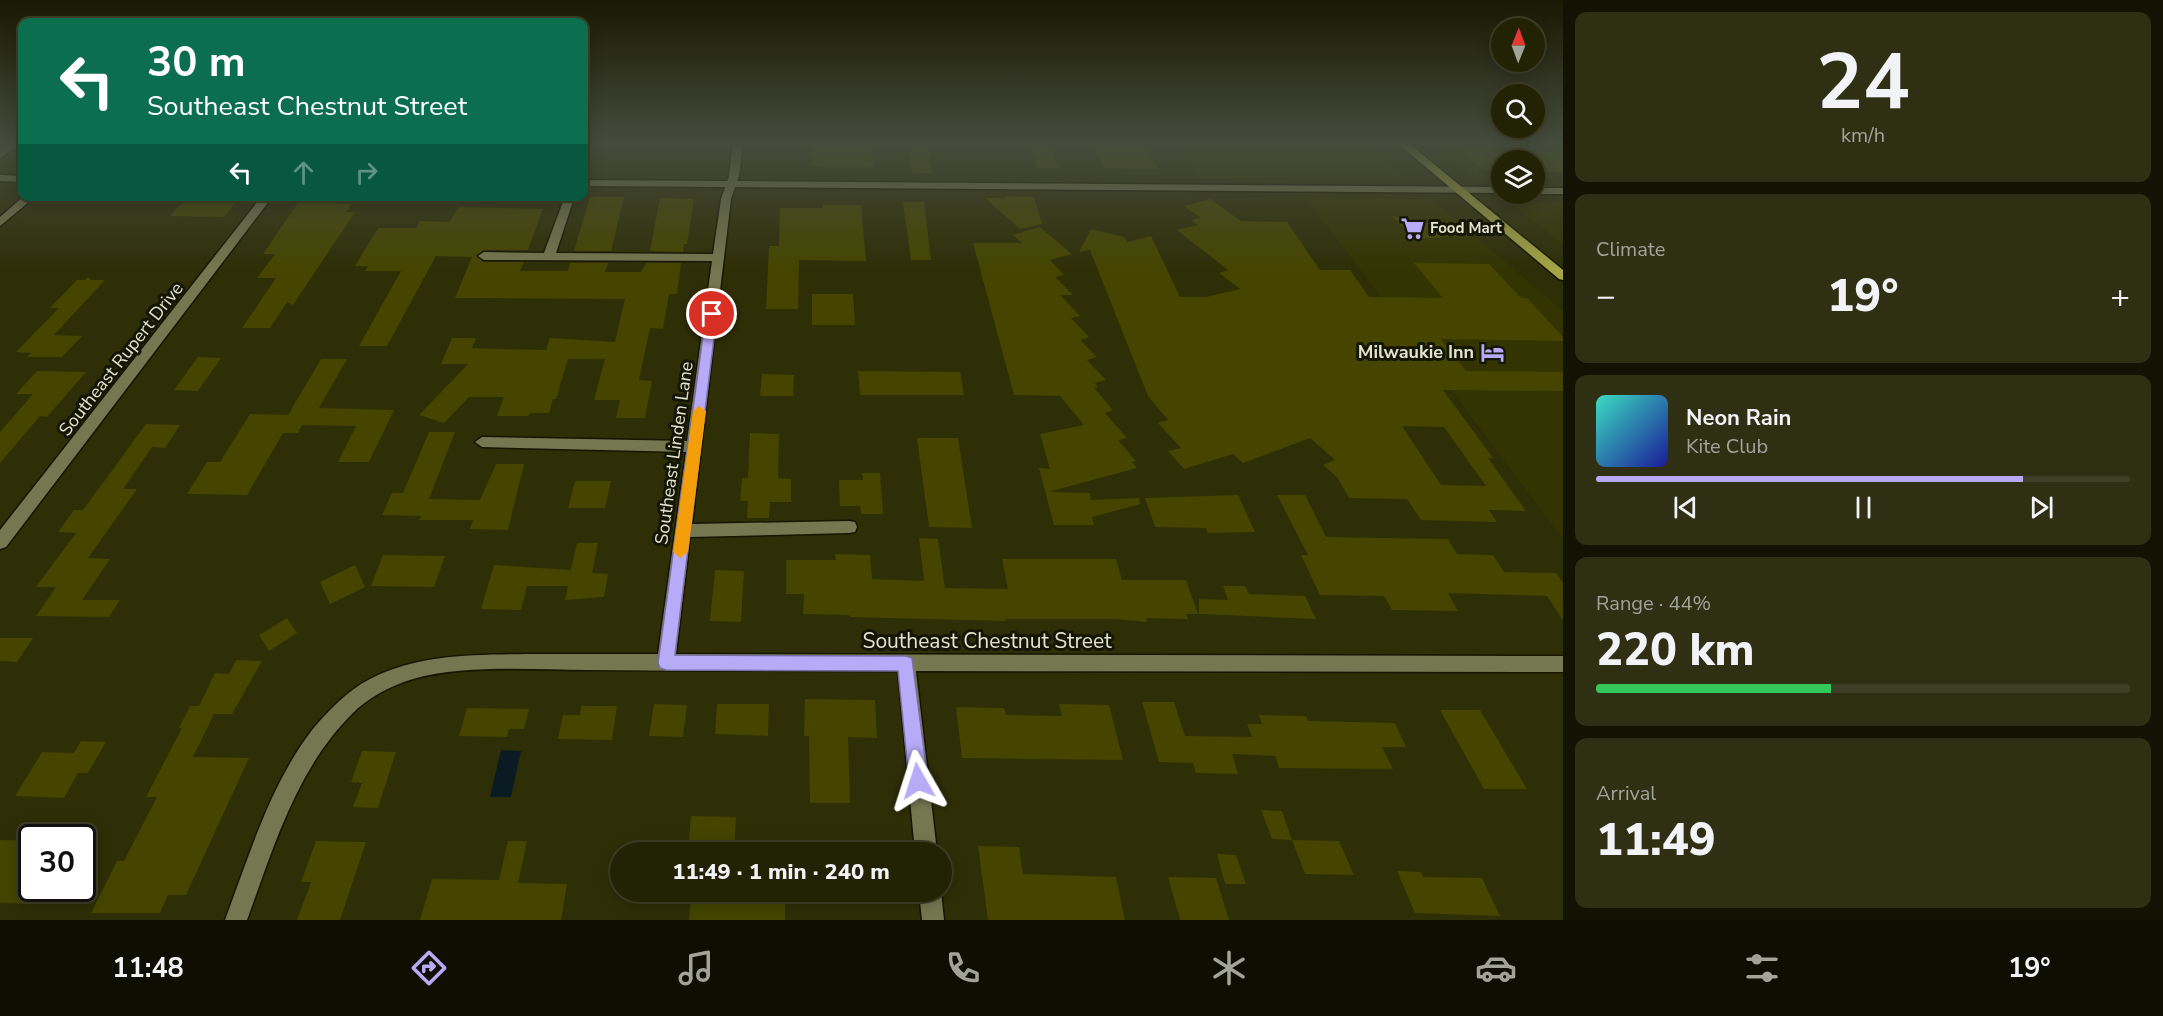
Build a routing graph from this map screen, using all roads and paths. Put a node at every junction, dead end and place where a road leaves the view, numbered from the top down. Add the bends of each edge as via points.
1 (726, 185) edge
2 (731, 185) junction
3 (1454, 185) edge
4 (1460, 190) junction
5 (1491, 190) edge
6 (1545, 191) edge
7 (1563, 191) edge
8 (24, 201) edge
9 (264, 201) edge
10 (568, 201) edge
11 (0, 223) edge
12 (484, 256) dead end
13 (549, 256) junction
14 (719, 258) junction
15 (1563, 276) edge
16 (482, 442) dead end
17 (694, 447) junction
18 (849, 527) dead end
19 (683, 531) junction
20 (0, 542) edge
21 (666, 663) junction
22 (906, 663) junction
23 (1563, 664) edge
24 (925, 842) edge
25 (931, 902) edge
26 (236, 920) edge
27 (933, 920) edge

1 - 2 street
2 - 4 street
2 - 14 street, Southeast Linden Lane
3 - 4 main road
4 - 5 street
4 - 15 main road
6 - 7 street
8 - 11 street
9 - 20 street, Southeast Rupert Drive
10 - 13 street
12 - 13 street
13 - 14 street
14 - 17 street, Southeast Linden Lane
16 - 17 street
17 - 19 street, Southeast Linden Lane
18 - 19 street
19 - 21 street, Southeast Linden Lane
21 - 22 street, Southeast Chestnut Street
21 - 26 street, Southeast Chestnut Street via 471,664 412,670 382,681 354,698 324,731 294,775
22 - 23 street, Southeast Chestnut Street
22 - 24 street
25 - 27 street

